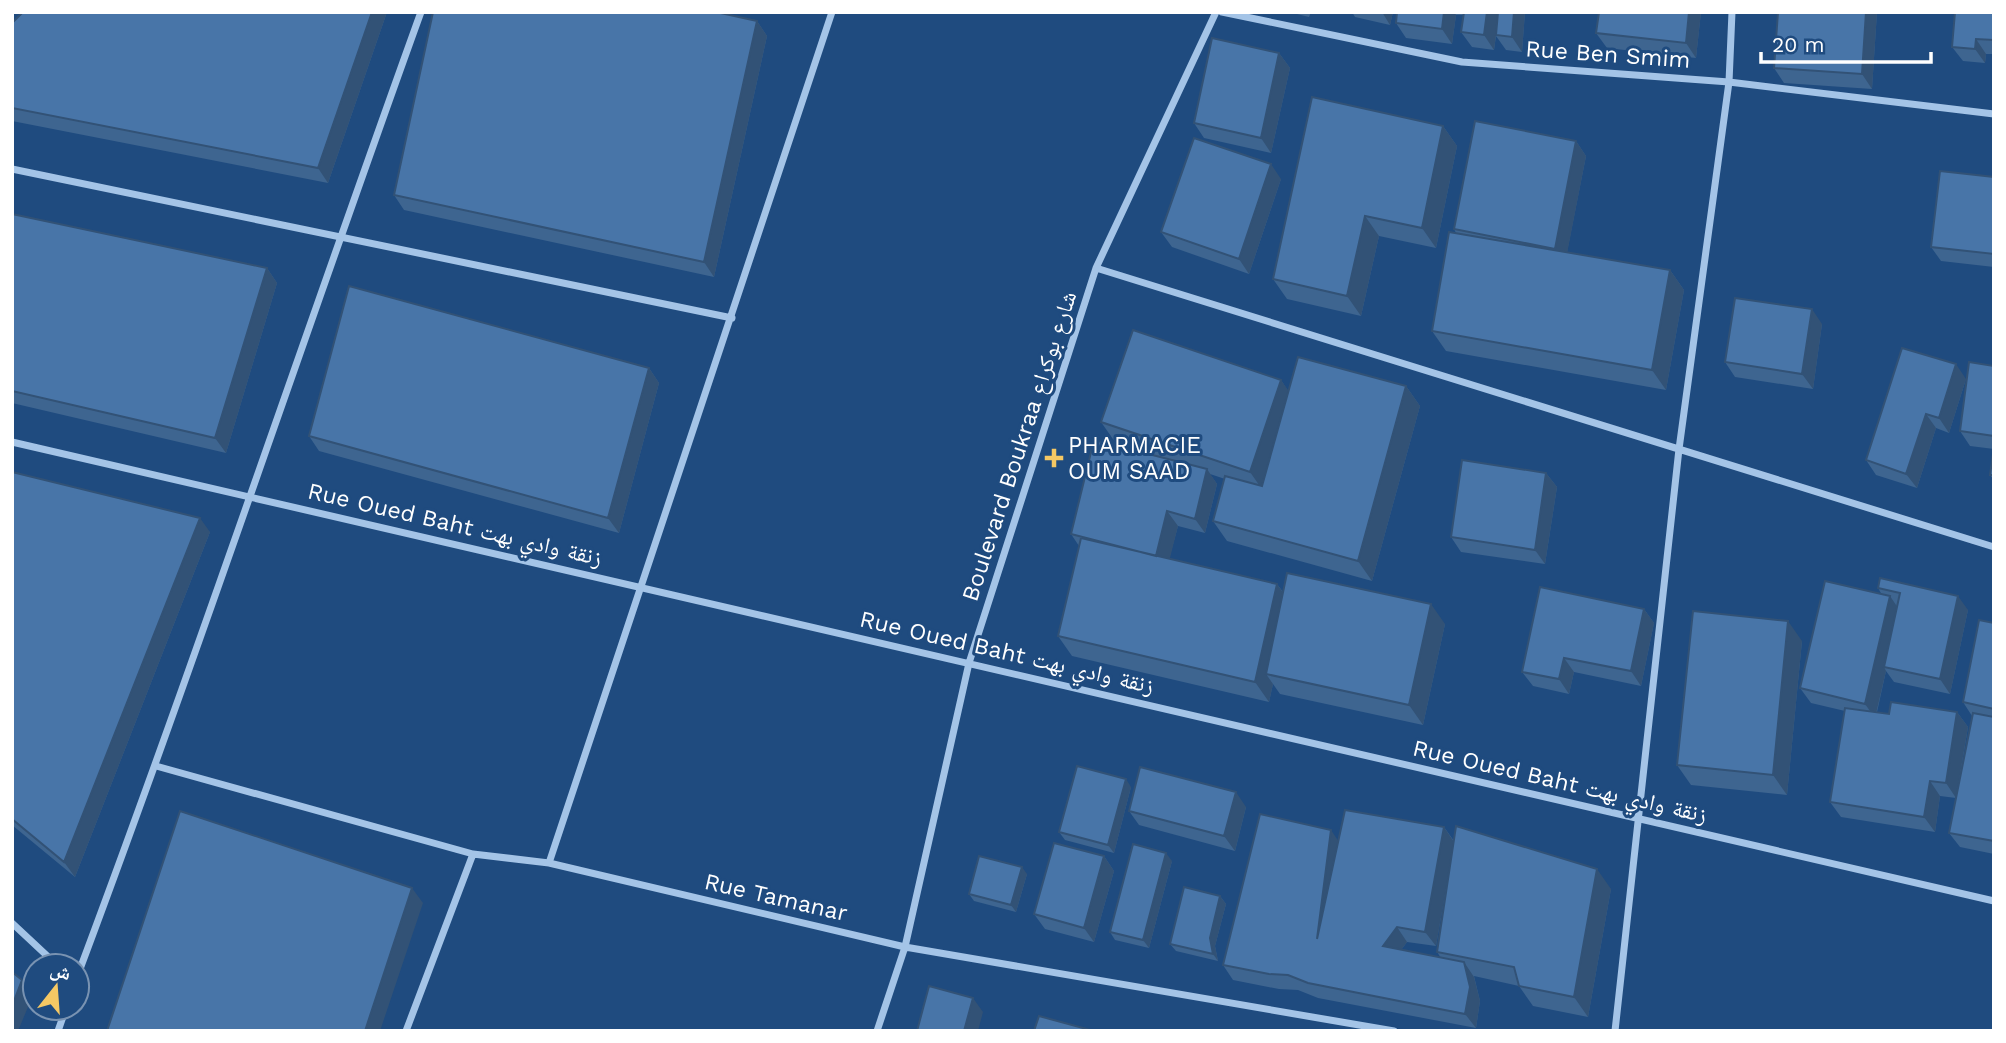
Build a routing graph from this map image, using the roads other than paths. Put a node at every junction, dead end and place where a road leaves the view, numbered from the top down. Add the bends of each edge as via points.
1 (421, 12) edge
2 (832, 12) edge
3 (1216, 12) edge
4 (1222, 12) edge
5 (1732, 12) edge
6 (1729, 82) junction
7 (1994, 114) edge
8 (12, 169) edge
9 (340, 237) junction
10 (1097, 268) junction
11 (732, 318) junction
12 (12, 442) edge
13 (1679, 449) junction
14 (251, 497) junction
15 (1994, 547) edge
16 (642, 587) junction
17 (969, 663) junction
18 (156, 766) junction
19 (1638, 819) junction
20 (473, 854) junction
21 (549, 863) junction
22 (1994, 901) edge
23 (12, 922) edge
24 (905, 947) junction
25 (43, 952) edge
26 (86, 952) edge
27 (406, 1031) edge
28 (877, 1031) edge
29 (1394, 1031) edge
30 (1615, 1031) edge

1 - 9 street
2 - 11 street
3 - 10 street, Boulevard Boukraa شارع بوكراع
4 - 6 street, Rue Ben Smim via 1462,62
5 - 6 street
6 - 7 street, Rue Ben Smim
6 - 13 street
8 - 9 street
9 - 11 street
9 - 14 street
10 - 13 street
10 - 17 street, Boulevard Boukraa شارع بوكراع
11 - 16 street
12 - 14 street, Rue Oued Baht زنقة وادي بهت
13 - 15 street
13 - 19 street
14 - 16 street, Rue Oued Baht زنقة وادي بهت
14 - 18 street
16 - 17 street, Rue Oued Baht زنقة وادي بهت
16 - 21 street
17 - 19 street, Rue Oued Baht زنقة وادي بهت
17 - 24 street, Boulevard Boukraa شارع بوكراع
18 - 20 street, Rue Tamanar
18 - 26 street
19 - 22 street, Rue Oued Baht زنقة وادي بهت
19 - 30 street
20 - 21 street, Rue Tamanar
20 - 27 street
21 - 24 street, Rue Tamanar
23 - 25 street
24 - 28 street, Boulevard Boukraa شارع بوكراع
24 - 29 street, Rue Tamanar

